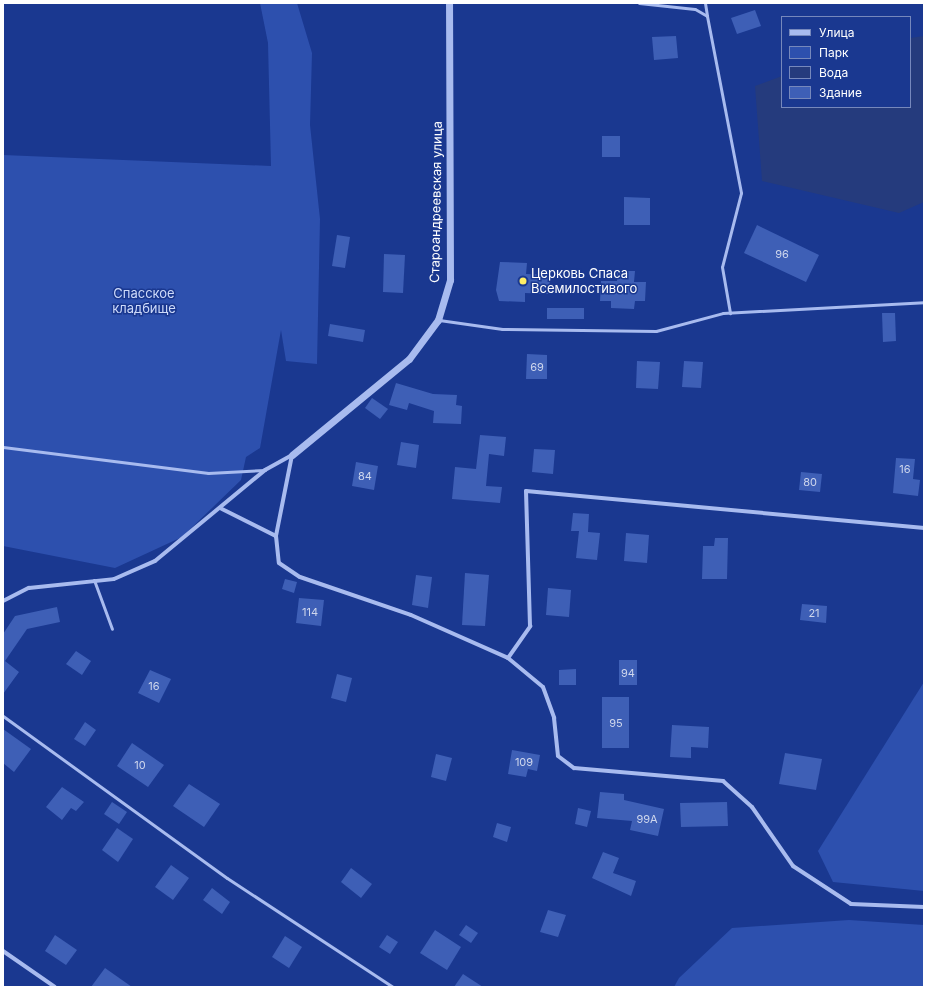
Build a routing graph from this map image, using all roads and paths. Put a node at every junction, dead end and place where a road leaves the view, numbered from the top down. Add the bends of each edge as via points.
1 (449, 3) edge
2 (639, 3) edge
3 (706, 3) edge
4 (707, 16) junction
5 (924, 302) edge
6 (730, 313) junction
7 (438, 320) junction
8 (3, 447) edge
9 (292, 455) junction
10 (265, 470) junction
11 (222, 509) junction
12 (924, 528) edge
13 (276, 536) junction
14 (94, 580) junction
15 (3, 601) edge
16 (112, 629) dead end
17 (508, 658) junction
18 (3, 716) edge
19 (924, 907) edge
20 (3, 951) edge
21 (55, 987) edge
22 (393, 987) edge

1 - 7 street, Староандреевская улица via 450,280
2 - 4 lane via 695,9
3 - 4 lane
4 - 6 lane via 741,193 722,267
5 - 6 lane
6 - 7 lane via 656,330 502,329
7 - 9 street, Староандреевская улица via 409,359
8 - 10 lane via 200,472
9 - 10 street
9 - 13 street
10 - 11 street
11 - 13 street
11 - 14 street via 154,561 114,579
12 - 17 street via 526,491 530,626
13 - 17 street via 279,563 300,577 411,614
14 - 15 street via 29,588
14 - 16 lane
17 - 19 street via 542,687 554,718 558,756 574,768 723,781 752,807 793,866 851,904
18 - 22 lane via 227,878
20 - 21 street

